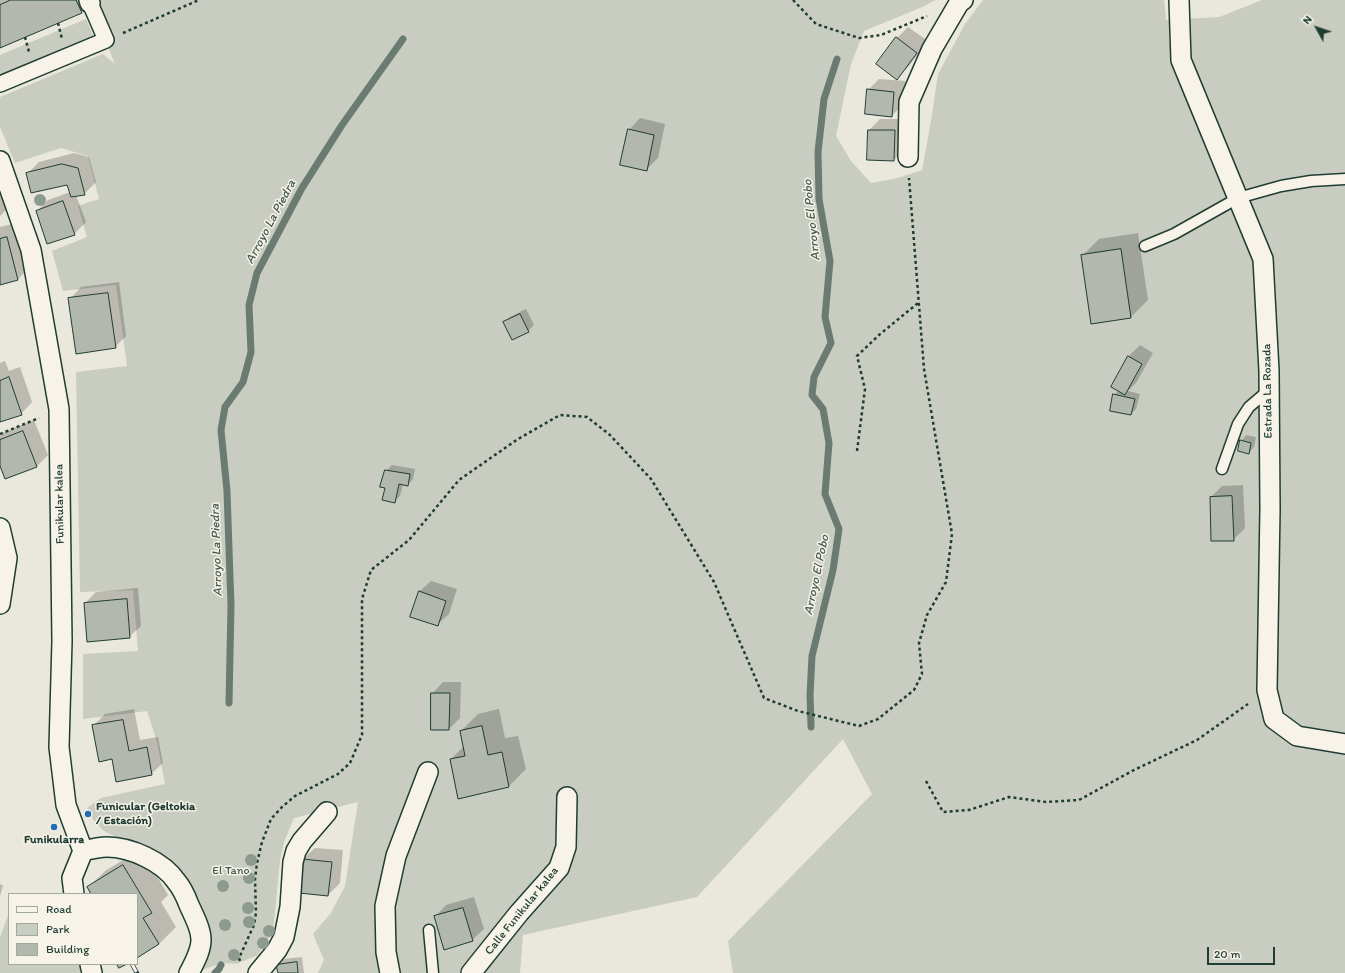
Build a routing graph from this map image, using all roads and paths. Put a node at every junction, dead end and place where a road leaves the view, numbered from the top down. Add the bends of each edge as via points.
1 (199, 0) edge
2 (793, 0) edge
3 (1179, 0) edge
4 (90, 1) edge
5 (961, 2) edge
6 (106, 40) junction
7 (0, 84) edge
8 (908, 158) joint
9 (0, 161) edge
10 (1345, 179) edge
11 (1238, 198) junction
12 (1145, 246) dead end
13 (918, 303) junction
14 (1269, 390) junction
15 (59, 409) junction
16 (0, 434) edge
17 (857, 452) dead end
18 (1222, 469) dead end
19 (1, 537) edge
20 (0, 604) edge
21 (1267, 690) junction
22 (1345, 744) edge
23 (428, 772) dead end
24 (926, 782) dead end
25 (567, 797) dead end
26 (327, 812) dead end
27 (83, 851) junction
28 (74, 893) edge
29 (429, 930) dead end
30 (241, 963) dead end
31 (189, 973) edge
32 (258, 973) edge
33 (390, 973) edge
34 (433, 973) edge
35 (472, 973) edge

1 - 6 path
2 - 5 path via 816,24 859,38 881,35
3 - 11 street, Estrada La Rozada via 1181,60
4 - 6 street
5 - 8 street via 932,49 909,102
6 - 7 street
8 - 13 path
9 - 15 street, Funikular kalea via 31,250
10 - 11 lane via 1281,186
11 - 12 lane via 1174,234
11 - 14 street, Estrada La Rozada via 1263,259
13 - 17 path via 857,356 865,389
13 - 30 path via 924,370 952,534 946,582 927,615 919,644 922,674 914,690 878,719 859,726 798,711 764,698 714,582 651,479 610,435 587,417 560,415 518,439 459,480 409,540 371,570 362,599 362,735 350,763 338,774 295,796 271,819 257,863 254,925 239,958
14 - 18 lane via 1249,407 1238,424
14 - 21 street, Estrada La Rozada
15 - 16 path
15 - 27 street, Funikular kalea via 62,641 59,747 66,805
19 - 20 street via 7,558
21 - 22 street, Estrada La Rozada via 1274,719 1297,736
21 - 24 path via 1197,740 1078,800 1046,802 1008,797 969,810 943,812
23 - 33 street via 396,856 385,906 386,952
25 - 35 street, Calle Funikular kalea via 566,847 559,868 519,913
26 - 32 street via 296,851 284,937
27 - 28 street via 72,878
27 - 31 street via 108,847 133,851 164,868 176,880 185,894 202,936 198,955
29 - 34 lane

